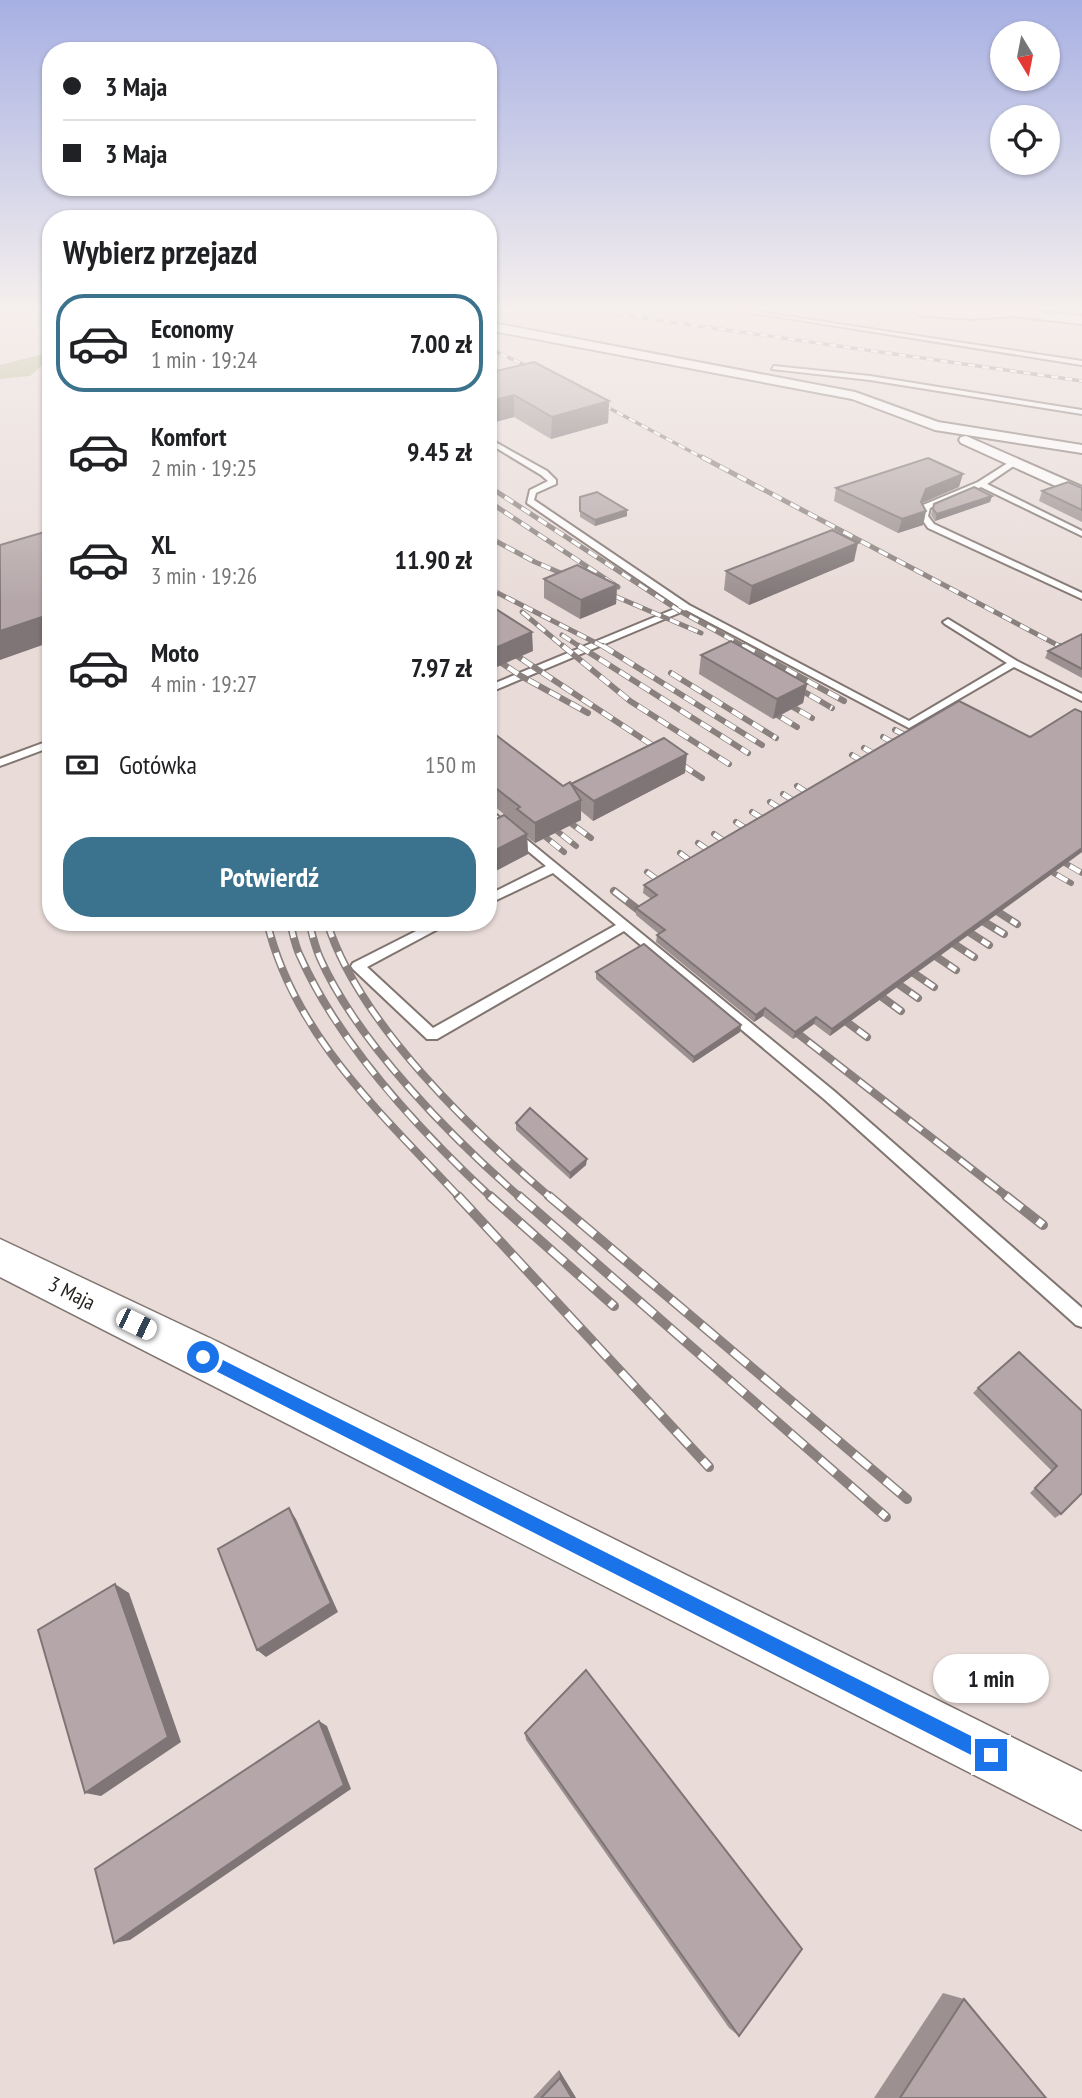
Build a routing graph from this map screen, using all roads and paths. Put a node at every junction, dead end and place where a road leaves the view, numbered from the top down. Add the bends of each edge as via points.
1 (889, 409) edge
2 (1062, 409) edge
3 (1082, 412) edge
4 (935, 426) junction
5 (497, 445) edge
6 (1082, 449) edge
7 (1014, 463) junction
8 (981, 484) junction
9 (1082, 493) edge
10 (1082, 534) edge
11 (1082, 596) edge
12 (686, 607) junction
13 (948, 622) dead end
14 (1014, 663) junction
15 (497, 686) edge
16 (1082, 698) edge
17 (42, 747) edge
18 (0, 763) edge
19 (497, 819) edge
20 (555, 867) junction
21 (497, 896) edge
22 (625, 925) junction
23 (427, 931) edge
24 (0, 1257) edge
25 (1082, 1319) edge
26 (1082, 1802) edge

1 - 4 street
2 - 3 lane
4 - 6 street
4 - 7 street
5 - 12 lane via 554,482 533,492 530,501
7 - 8 lane
7 - 9 street
8 - 10 lane
8 - 11 lane via 926,507 931,526
12 - 14 lane via 909,725
12 - 15 lane
13 - 14 lane
14 - 16 lane
17 - 18 lane
19 - 20 lane
20 - 21 lane
20 - 22 lane
22 - 23 lane via 432,1035 358,966
22 - 25 lane via 830,1094
24 - 26 street, 3 Maja

